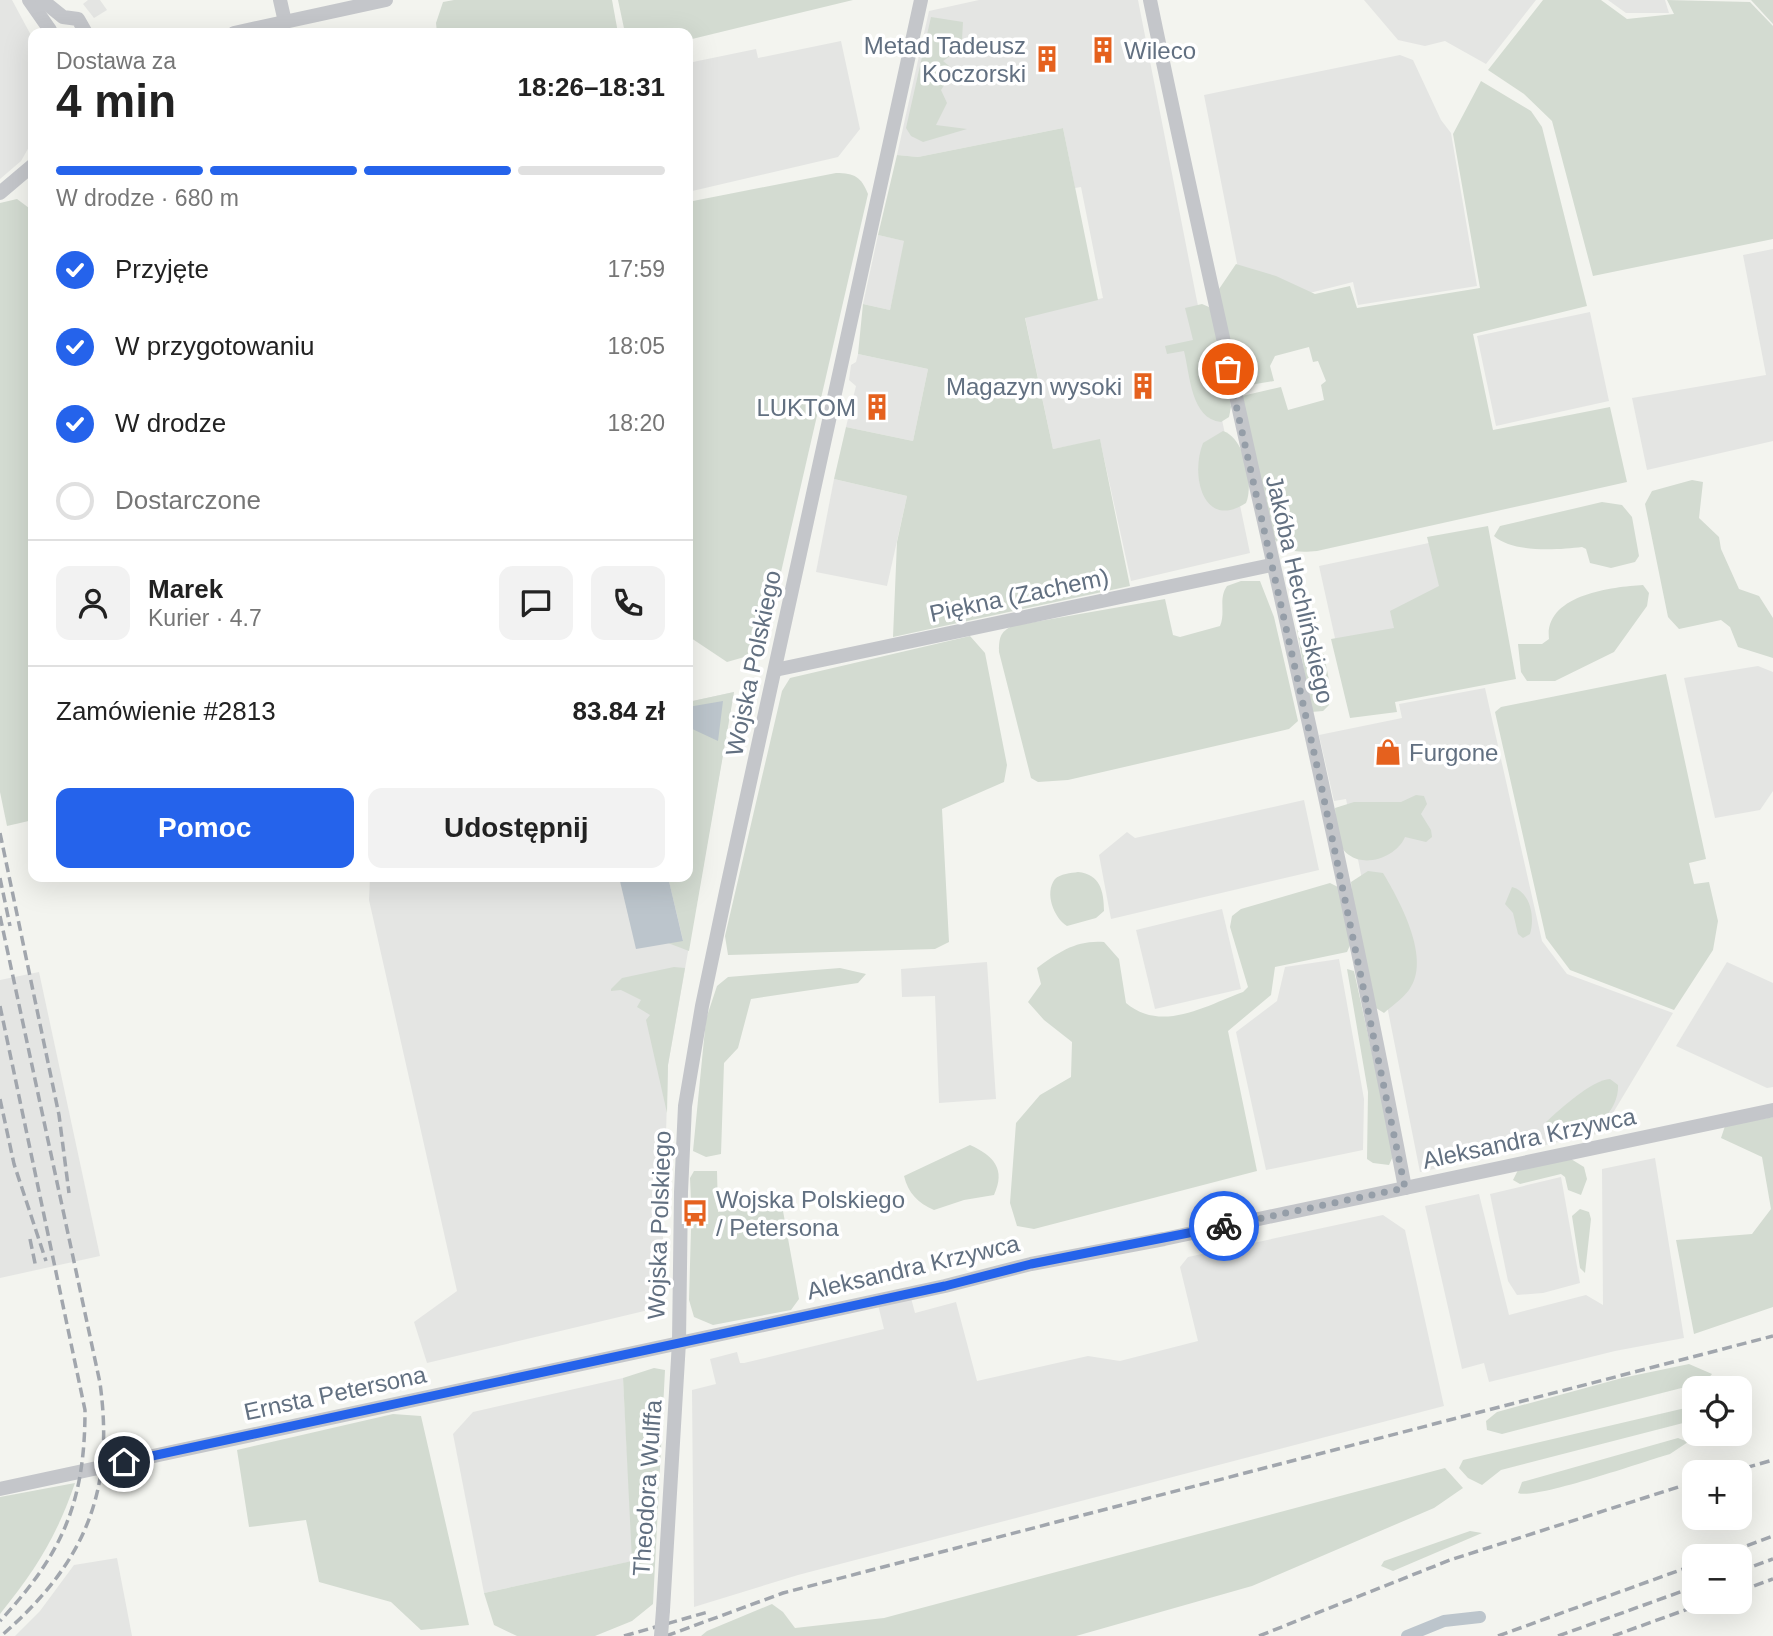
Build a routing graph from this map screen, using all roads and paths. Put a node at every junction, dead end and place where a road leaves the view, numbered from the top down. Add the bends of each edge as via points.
1 (29, 0) edge
2 (42, 0) edge
3 (280, 0) edge
4 (386, 0) edge
5 (920, 0) edge
6 (1150, 0) edge
7 (64, 17) junction
8 (285, 22) junction
9 (47, 28) edge
10 (52, 28) edge
11 (83, 28) edge
12 (257, 28) edge
13 (28, 169) edge
14 (0, 193) edge
15 (1272, 565) junction
16 (775, 670) junction
17 (1773, 1110) edge
18 (1405, 1188) junction
19 (679, 1342) junction
20 (0, 1489) edge
21 (661, 1636) edge

1 - 9 street
2 - 7 street
3 - 8 street
4 - 8 street
5 - 16 street, Wojska Polskiego
6 - 15 street, Jakóba Hechlińskiego
7 - 10 street
7 - 11 street via 78,19
8 - 12 street
13 - 14 street
15 - 16 street, Piękna (Zachem)
15 - 18 street, Jakóba Hechlińskiego
16 - 19 street, Wojska Polskiego via 702,1006 685,1106
17 - 18 street, Aleksandra Krzywca
18 - 19 street, Aleksandra Krzywca
19 - 20 street, Ernsta Petersona
19 - 21 street, Theodora Wulffa, bridge

